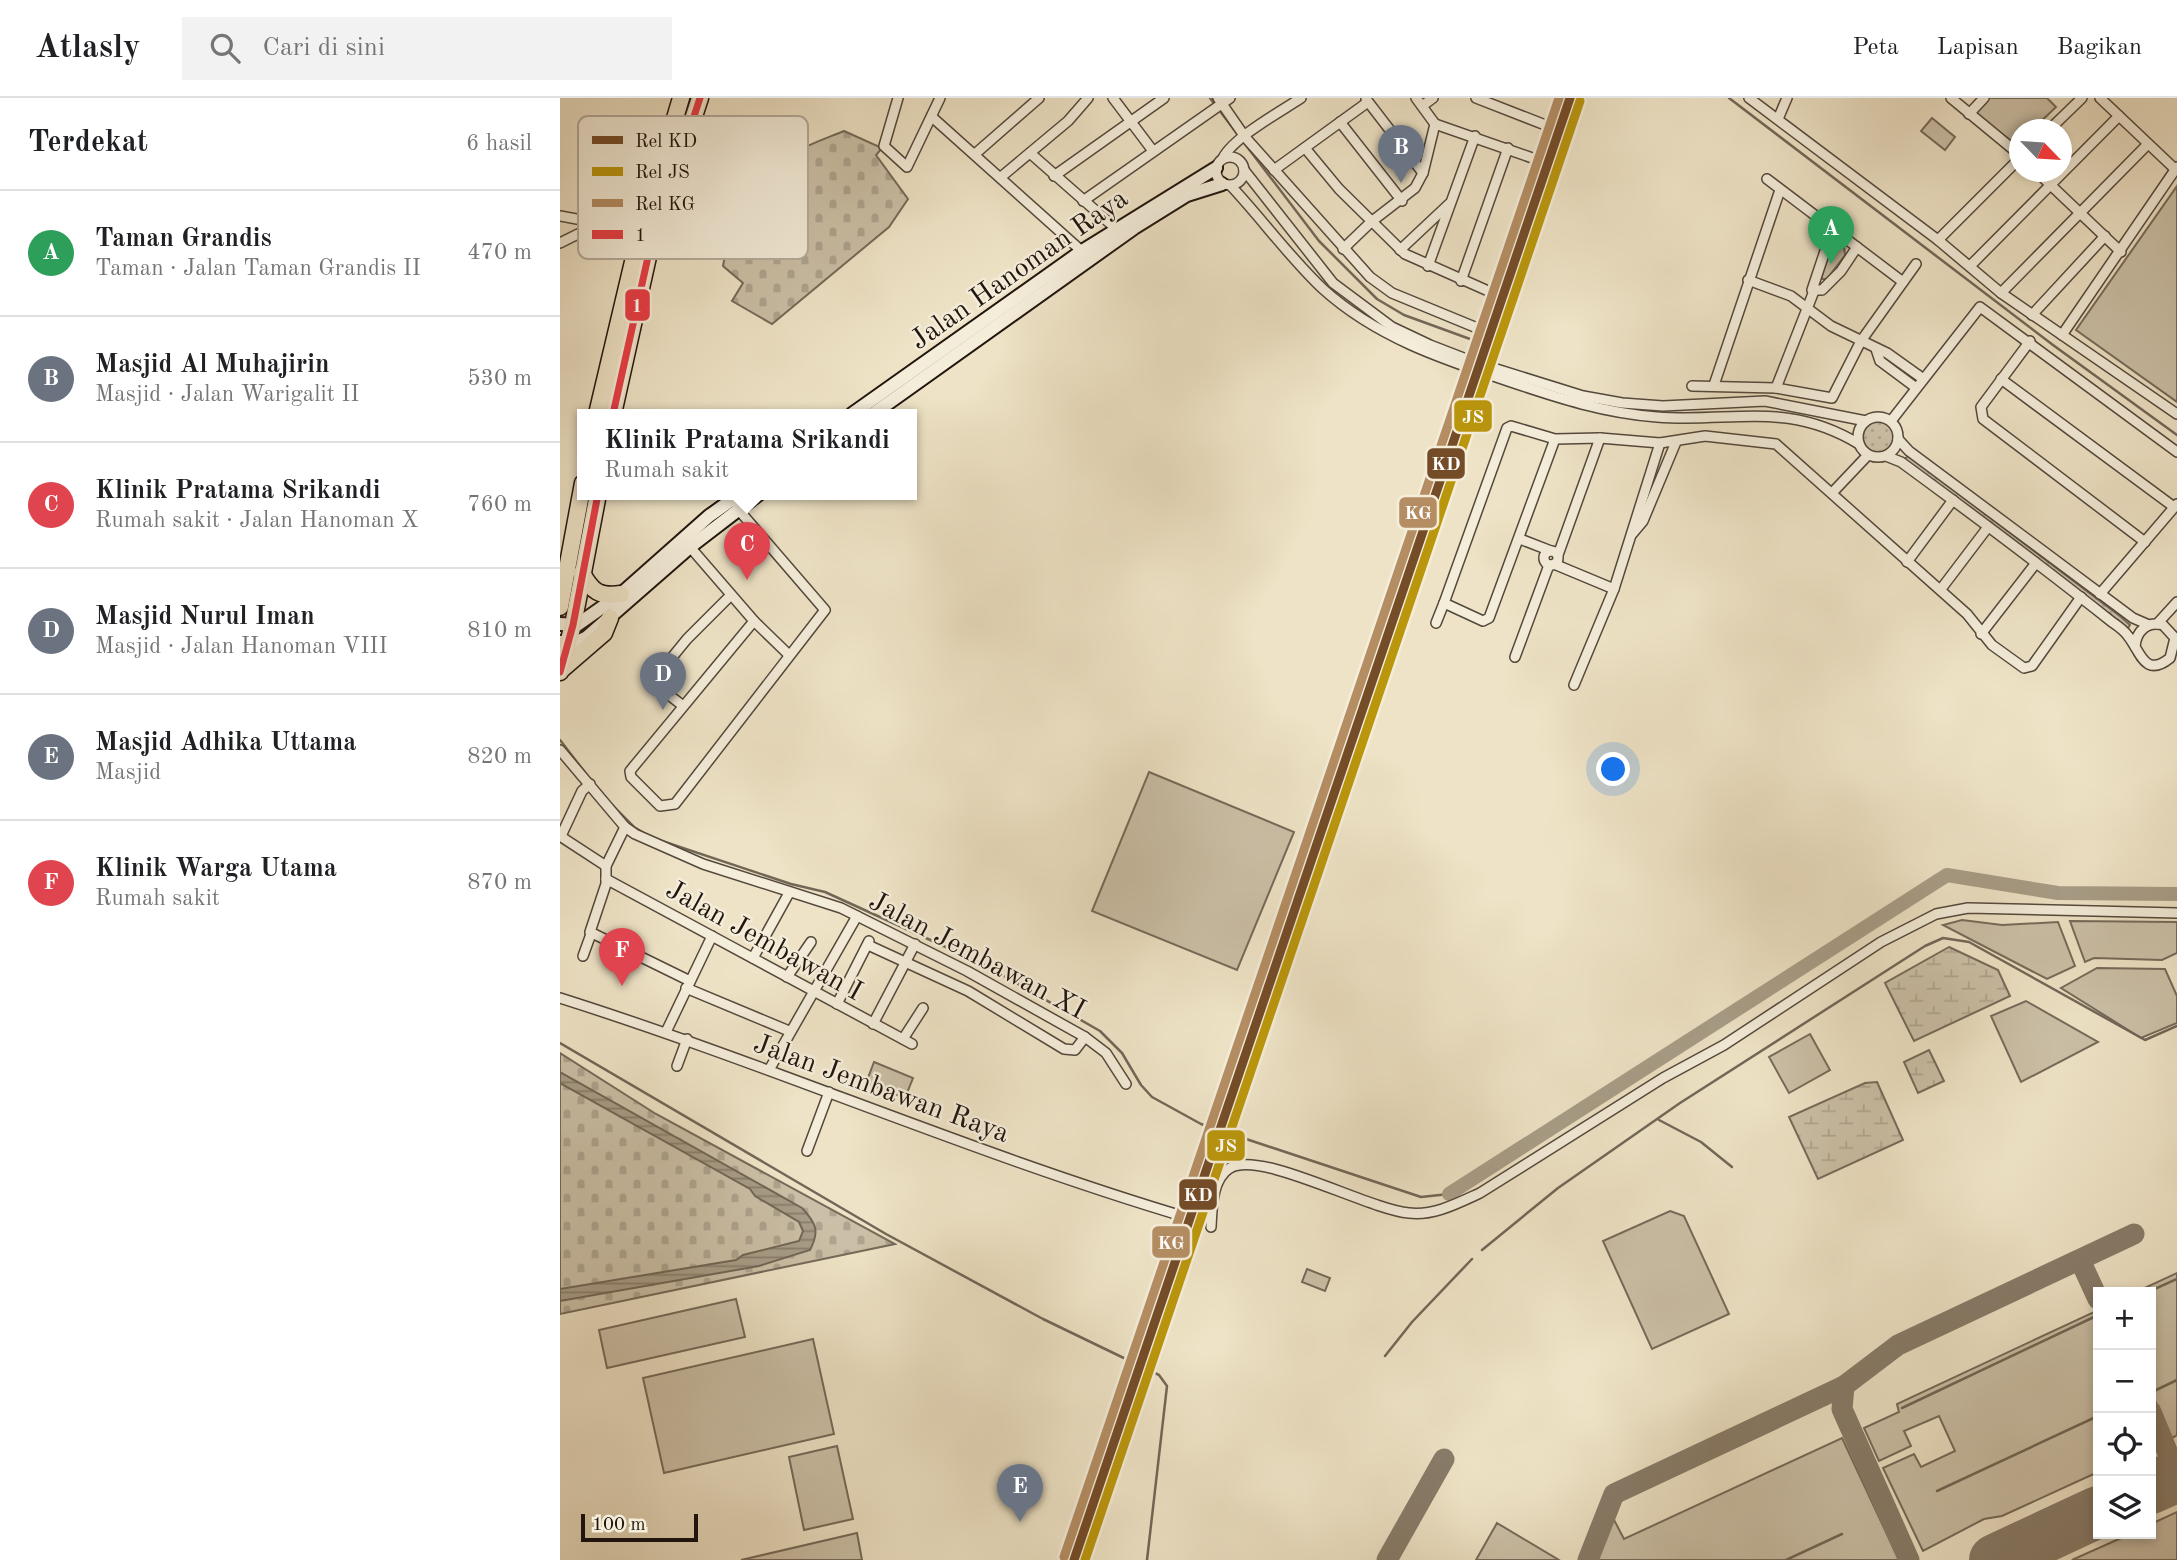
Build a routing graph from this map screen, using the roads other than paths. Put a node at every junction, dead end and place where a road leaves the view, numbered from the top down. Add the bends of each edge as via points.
1 (681, 98) edge
2 (699, 98) edge
3 (898, 98) edge
4 (940, 98) edge
5 (1040, 98) edge
6 (1088, 98) edge
7 (1113, 98) edge
8 (1301, 98) edge
9 (1433, 98) edge
10 (1476, 98) edge
11 (1565, 98) edge
12 (1749, 98) edge
13 (1787, 98) edge
14 (1951, 98) edge
15 (1984, 98) edge
16 (2082, 98) edge
17 (2100, 98) edge
18 (1160, 99) edge
19 (1366, 100) edge
20 (1419, 102) edge
21 (1220, 103) edge
22 (1969, 114) junction
23 (676, 116) edge
24 (693, 116) edge
25 (2119, 116) junction
26 (932, 117) junction
27 (1778, 119) junction
28 (2060, 119) edge
29 (1131, 122) junction
30 (1340, 122) junction
31 (1436, 124) junction
32 (1553, 128) junction
33 (1475, 136) junction
34 (1239, 141) junction
35 (2148, 144) junction
36 (1305, 148) junction
37 (1508, 148) junction
38 (2009, 148) edge
39 (1153, 151) junction
40 (1030, 153) junction
41 (975, 154) junction
42 (1236, 158) junction
43 (1541, 161) junction
44 (1220, 163) junction
45 (2009, 168) edge
46 (2176, 168) edge
47 (1244, 170) junction
48 (1274, 170) junction
49 (1423, 173) junction
50 (1054, 176) junction
51 (1002, 177) junction
52 (1766, 179) dead end
53 (2050, 184) junction
54 (1226, 185) junction
55 (1780, 190) junction
56 (1083, 201) junction
57 (1402, 201) junction
58 (1451, 203) junction
59 (1272, 209) junction
60 (2080, 213) junction
61 (563, 217) edge
62 (1262, 219) junction
63 (1371, 222) junction
64 (1832, 230) junction
65 (1120, 232) junction
66 (578, 236) edge
67 (2105, 236) junction
68 (571, 237) junction
69 (1938, 240) junction
70 (560, 243) edge
71 (1857, 247) junction
72 (1343, 249) junction
73 (1400, 250) junction
74 (2121, 252) junction
75 (1086, 255) junction
76 (634, 259) edge
77 (648, 259) edge
78 (1916, 264) dead end
79 (1428, 266) junction
80 (1970, 266) junction
81 (1748, 280) junction
82 (1461, 281) junction
83 (1903, 282) junction
84 (1814, 291) junction
85 (2001, 293) junction
86 (1495, 294) junction
87 (1807, 306) junction
88 (2032, 315) junction
89 (2062, 335) junction
90 (1861, 341) junction
91 (2029, 341) junction
92 (1876, 349) junction
93 (1898, 360) junction
94 (1472, 366) junction
95 (1892, 369) junction
96 (1496, 373) junction
97 (1922, 378) junction
98 (2001, 379) junction
99 (1714, 385) junction
100 (1692, 386) dead end
101 (1915, 387) junction
102 (1776, 388) junction
103 (598, 409) edge
104 (614, 409) edge
105 (859, 409) edge
106 (880, 409) edge
107 (2177, 414) edge
108 (1866, 421) junction
109 (1891, 421) junction
110 (1600, 438) junction
111 (1555, 439) junction
112 (1898, 439) junction
113 (1676, 442) junction
114 (1660, 443) junction
115 (1859, 444) junction
116 (2177, 452) edge
117 (1868, 455) junction
118 (1886, 456) junction
119 (1832, 493) junction
120 (580, 500) edge
121 (597, 500) edge
122 (1953, 500) junction
123 (736, 501) edge
124 (2176, 505) edge
125 (1988, 527) junction
126 (1630, 536) junction
127 (1520, 538) junction
128 (2144, 542) junction
129 (690, 547) junction
130 (1553, 559) junction
131 (1907, 562) junction
132 (2036, 563) junction
133 (582, 573) junction
134 (1614, 589) junction
135 (1941, 589) junction
136 (2099, 593) junction
137 (621, 594) junction
138 (731, 595) junction
139 (2081, 597) junction
140 (2177, 602) edge
141 (1444, 603) junction
142 (560, 607) edge
143 (610, 618) junction
144 (754, 621) junction
145 (1436, 623) dead end
146 (2153, 624) junction
147 (566, 625) edge
148 (1981, 634) junction
149 (2176, 636) edge
150 (564, 642) edge
151 (2135, 647) junction
152 (789, 655) junction
153 (1515, 657) dead end
154 (2174, 660) edge
155 (560, 671) edge
156 (1574, 685) dead end
157 (682, 705) junction
158 (560, 750) edge
159 (590, 784) junction
160 (625, 827) junction
161 (560, 836) edge
162 (606, 866) junction
163 (606, 879) junction
164 (789, 892) junction
165 (2177, 914) edge
166 (857, 916) junction
167 (591, 933) junction
168 (712, 936) junction
169 (811, 942) dead end
170 (915, 944) junction
171 (583, 956) dead end
172 (753, 958) junction
173 (906, 962) junction
174 (787, 977) junction
175 (688, 984) junction
176 (814, 991) junction
177 (560, 998) edge
178 (837, 1004) junction
179 (923, 1008) dead end
180 (873, 1024) junction
181 (789, 1031) junction
182 (666, 1032) junction
183 (1085, 1037) junction
184 (903, 1039) junction
185 (687, 1040) junction
186 (912, 1044) dead end
187 (677, 1066) dead end
188 (769, 1070) junction
189 (1126, 1084) dead end
190 (829, 1092) junction
191 (807, 1152) dead end
192 (1189, 1219) dead end
193 (1211, 1227) dead end

1 - 23 highway
2 - 24 highway
3 - 26 street via 884,146 909,166
4 - 26 street
5 - 41 street
6 - 40 street
7 - 29 street
8 - 34 street, Jalan Hanoman Raya
9 - 20 street
10 - 32 street
11 - 32 street
12 - 27 street
13 - 27 street
14 - 22 street
15 - 22 street
16 - 28 street
17 - 25 street
18 - 29 street
19 - 30 street
19 - 49 street
20 - 31 street
21 - 34 street
21 - 39 street
22 - 38 street
25 - 35 street
25 - 53 street
26 - 41 street
27 - 69 street
29 - 39 street
29 - 50 street
30 - 36 street
30 - 57 street
31 - 33 street
31 - 49 street
32 - 43 street
33 - 37 street
33 - 58 street
34 - 42 street
34 - 44 street, Jalan Hanoman Raya
34 - 48 street
35 - 46 street
35 - 60 street
36 - 48 street
36 - 63 street
37 - 43 street
37 - 82 street
39 - 56 street
40 - 50 street
40 - 51 street
41 - 51 street
42 - 44 street
42 - 47 street
43 - 86 street
44 - 54 street via 1216,177
44 - 65 street, Jalan Hanoman Raya
45 - 69 street
46 - 74 street
47 - 54 street via 1242,179
47 - 59 street
48 - 72 street
49 - 57 street
50 - 56 street
51 - 75 street
52 - 55 street
53 - 60 street
53 - 80 street
54 - 62 street
54 - 65 street, Jalan Hanoman Raya via 1187,195
55 - 64 street
55 - 81 street
56 - 65 street
57 - 63 street
58 - 73 street
58 - 79 street
59 - 62 street
59 - 94 street via 1333,283 1361,306 1392,327
60 - 67 street
60 - 85 street
61 - 68 street
62 - 94 street via 1323,289 1356,313 1418,350
63 - 72 street
63 - 73 street
64 - 71 street
64 - 84 street via 1811,287
65 - 75 street, Jalan Hanoman Raya
66 - 68 street
67 - 74 street
67 - 88 street
68 - 70 street
69 - 80 street
71 - 83 street
71 - 84 street via 1841,271 1822,290
72 - 86 street via 1392,293 1478,330 1485,328
73 - 79 street
74 - 89 street
75 - 105 street, Jalan Hanoman Raya
75 - 106 street, Jalan Hanoman Raya
76 - 103 highway
77 - 104 highway
78 - 83 street
79 - 82 street
80 - 85 street
81 - 87 street
81 - 99 street
82 - 86 street
83 - 90 street
84 - 87 street
85 - 88 street
87 - 90 street via 1831,326
87 - 102 street
88 - 89 street
89 - 107 street
90 - 92 street
90 - 102 street via 1834,396
91 - 97 street via 1984,307 1976,308
91 - 98 street
91 - 116 street
92 - 93 street
92 - 95 street via 1880,361
93 - 95 street
93 - 97 street
94 - 96 street
95 - 101 street
96 - 108 street via 1622,403 1663,406 1765,401
96 - 115 street via 1616,414 1779,416
97 - 101 street
98 - 124 street
98 - 128 street via 1981,407 1983,419
99 - 100 street
99 - 102 street
101 - 109 street
108 - 109 street via 1878,417
108 - 115 street
109 - 112 street
110 - 111 street
110 - 114 street
110 - 130 street
111 - 127 street
111 - 141 street via 1507,428
112 - 118 street
112 - 136 street via 1909,452
113 - 114 street
113 - 119 street via 1705,436 1776,444
113 - 126 street via 1643,521
114 - 126 street
115 - 117 street
117 - 118 street
117 - 119 street
118 - 122 street
119 - 131 street
120 - 142 highway
121 - 133 highway
122 - 125 street
122 - 131 street
123 - 129 street
123 - 137 street
123 - 152 street via 825,610
124 - 128 street
125 - 132 street
125 - 135 street
126 - 134 street
127 - 130 street
127 - 141 street via 1486,620
128 - 136 street
129 - 138 street
129 - 143 street
130 - 134 street
130 - 153 street
131 - 135 street
132 - 139 street
132 - 148 street
133 - 137 highway via 594,592
133 - 147 highway
134 - 156 street
135 - 148 street
136 - 146 street via 2133,618
137 - 147 street
138 - 144 street
138 - 157 street via 652,682
139 - 148 street via 2029,668
139 - 151 street via 2124,631
140 - 146 street
141 - 145 street
143 - 150 street via 583,640
143 - 155 highway via 604,633
144 - 152 street
144 - 157 street
146 - 149 street
146 - 151 street via 2138,633
147 - 150 highway
149 - 154 street
150 - 155 highway
151 - 154 street via 2146,662
152 - 157 street via 672,806 655,803 630,774
158 - 159 street
159 - 160 street
159 - 161 street
160 - 162 street
160 - 164 street, Jalan Jembawan I via 703,864
161 - 162 street
162 - 163 street
163 - 167 street
163 - 168 street, Jalan Jembawan I
164 - 166 street, Jalan Jembawan XI
164 - 172 street
165 - 193 street via 1968,908 1936,914 1881,942 1724,1045 1455,1205 1408,1213 1365,1203 1270,1167 1242,1165 1232,1167 1218,1182
166 - 170 street, Jalan Jembawan XI
166 - 176 street
167 - 171 street
167 - 175 street
168 - 172 street, Jalan Jembawan I
168 - 175 street
169 - 174 street
170 - 173 street
170 - 183 street, Jalan Jembawan XI
172 - 174 street, Jalan Jembawan I
173 - 178 street via 869,943
173 - 180 street
173 - 183 street via 968,991 1064,1049 1074,1050
174 - 176 street, Jalan Jembawan I
175 - 181 street
175 - 182 street
176 - 178 street, Jalan Jembawan I
176 - 181 street
177 - 182 street, Jalan Jembawan Raya
178 - 180 street, Jalan Jembawan I
179 - 184 street
180 - 184 street, Jalan Jembawan I
181 - 188 street
182 - 185 street, Jalan Jembawan Raya
183 - 189 street, Jalan Jembawan XI via 1106,1053
184 - 186 street, Jalan Jembawan I
185 - 187 street
185 - 188 street, Jalan Jembawan Raya
188 - 190 street, Jalan Jembawan Raya
190 - 191 street
190 - 192 street, Jalan Jembawan Raya

